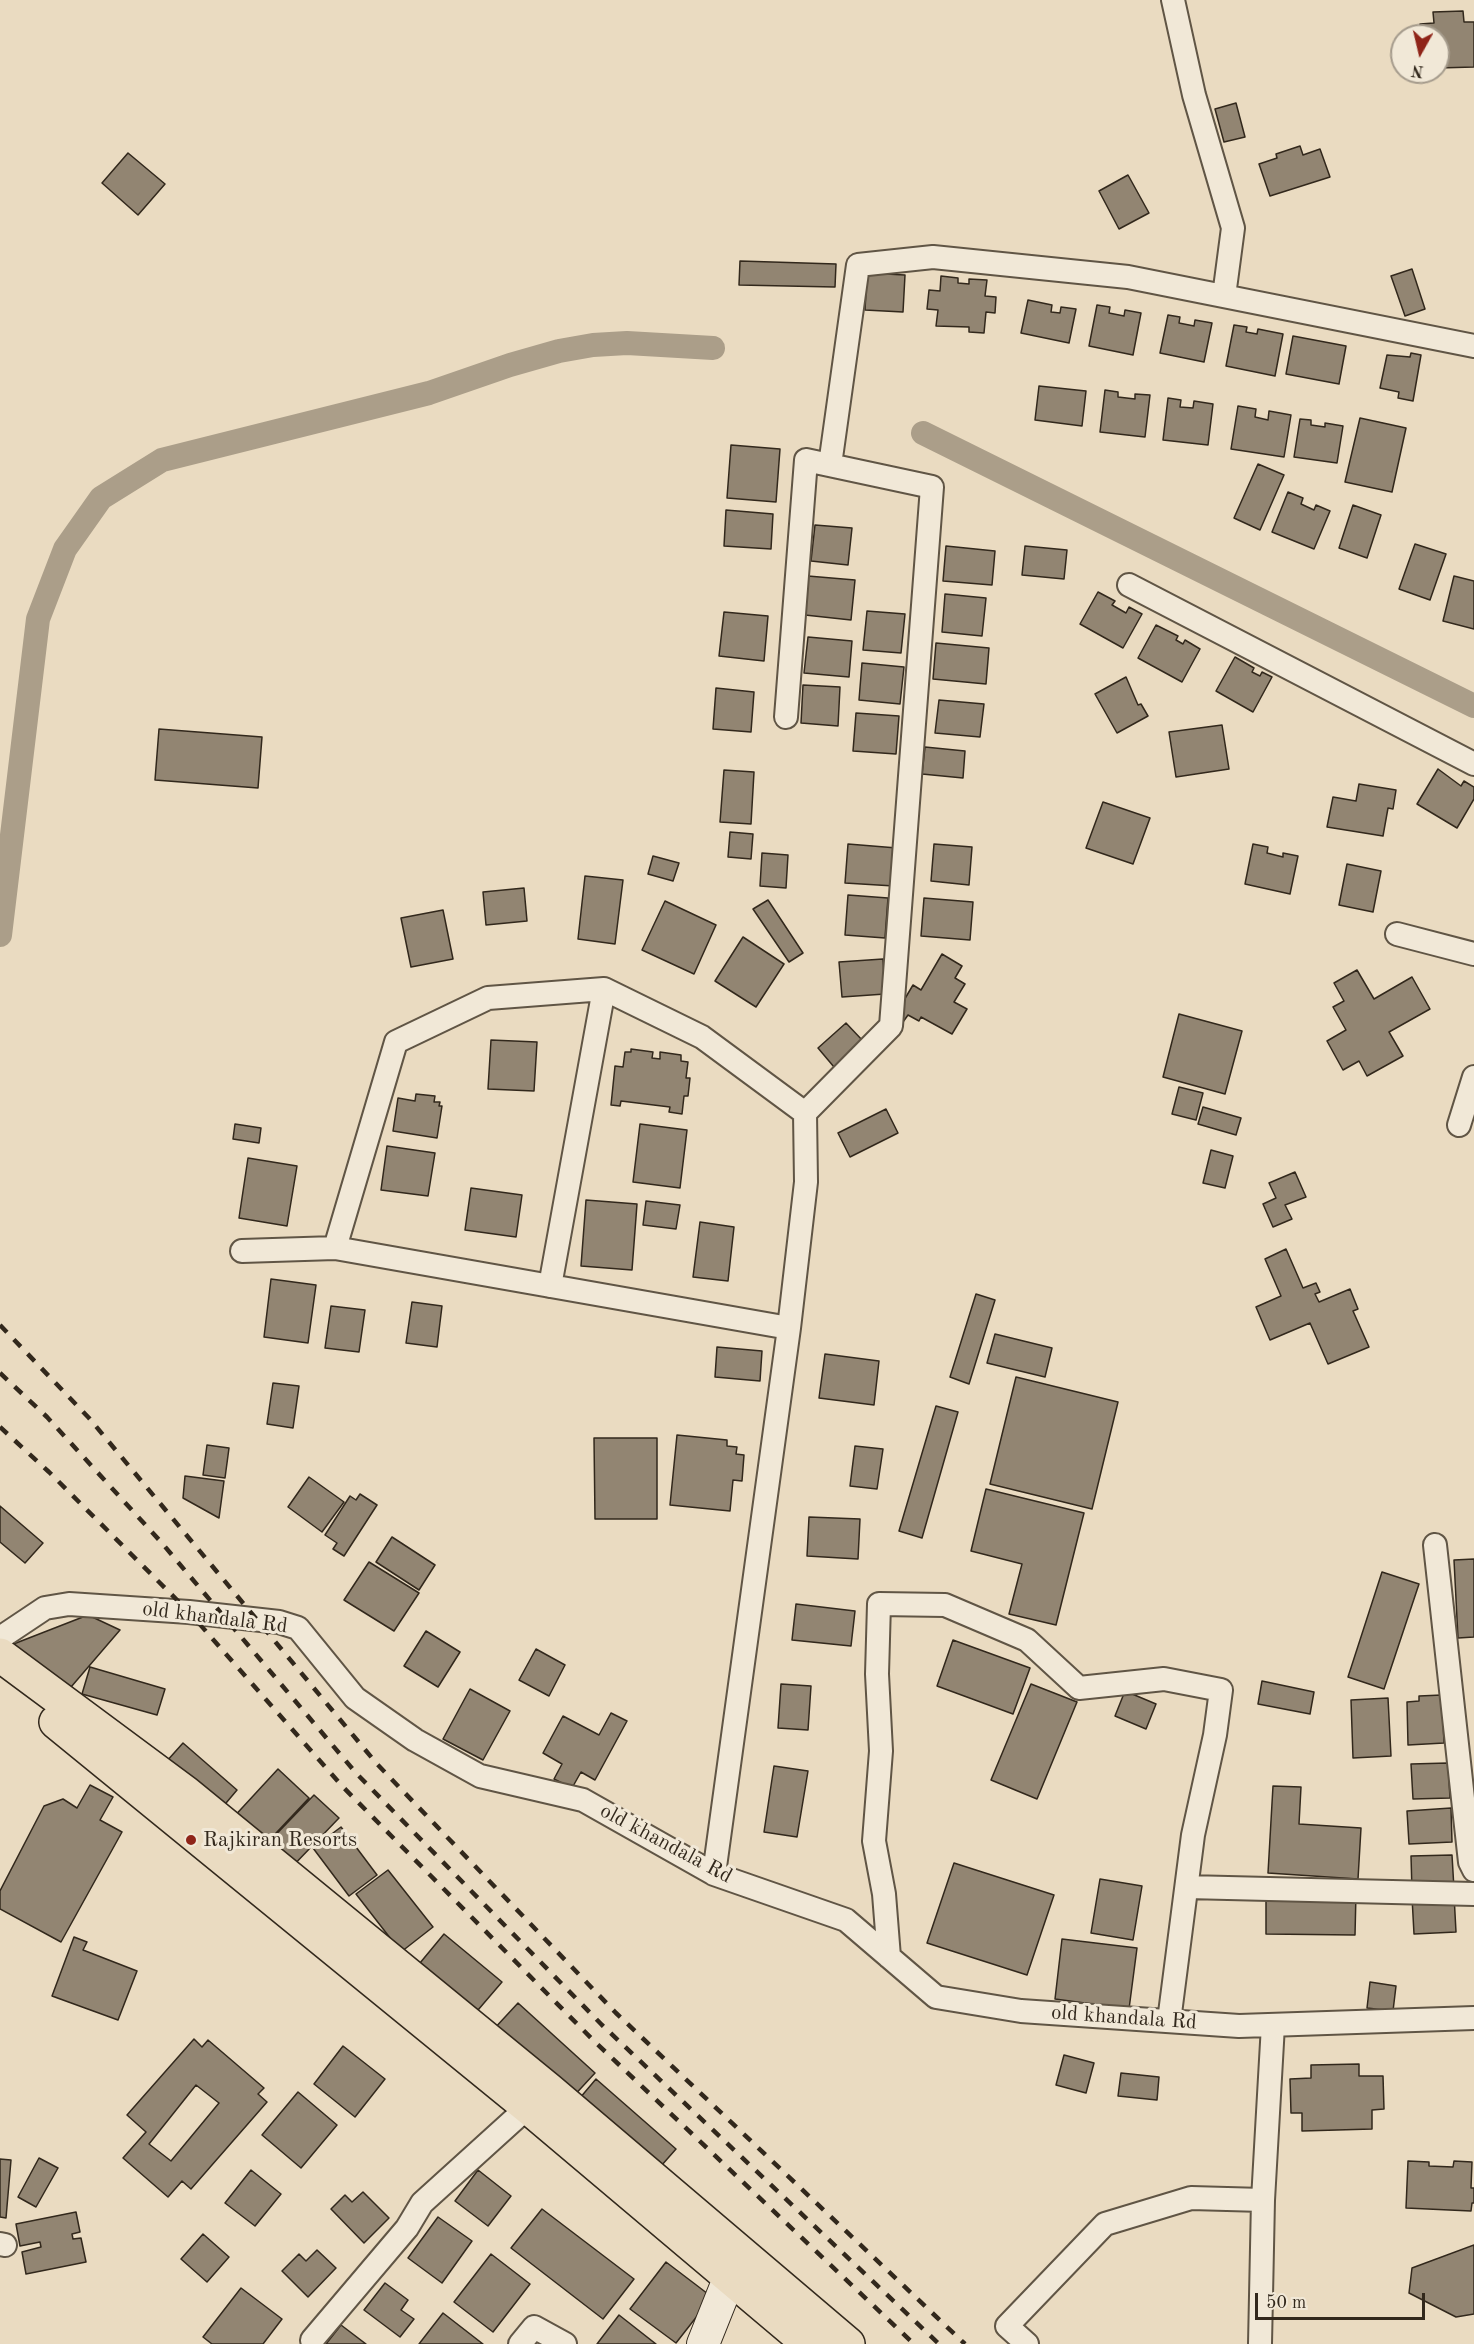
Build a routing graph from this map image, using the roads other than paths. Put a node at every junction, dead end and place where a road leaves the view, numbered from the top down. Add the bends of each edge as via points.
1 (1173, 0) edge
2 (1224, 296) junction
3 (1474, 346) edge
4 (830, 465) junction
5 (1129, 585) dead end
6 (786, 717) dead end
7 (1474, 764) edge
8 (1397, 934) dead end
9 (1474, 954) edge
10 (604, 988) junction
11 (1474, 1077) edge
12 (806, 1113) junction
13 (1459, 1125) dead end
14 (335, 1248) junction
15 (242, 1251) dead end
16 (550, 1286) junction
17 (789, 1329) junction
18 (1435, 1545) dead end
19 (0, 1638) edge
20 (0, 1654) edge
21 (0, 1682) edge
22 (1474, 1870) edge
23 (714, 1874) junction
24 (1187, 1887) junction
25 (1474, 1893) edge
26 (889, 1957) junction
27 (1474, 2019) edge
28 (1169, 2021) junction
29 (1272, 2025) junction
30 (528, 2107) junction
31 (1263, 2200) junction
32 (729, 2279) junction
33 (312, 2340) dead end
34 (520, 2344) edge
35 (565, 2344) edge
36 (703, 2344) edge
37 (809, 2344) edge
38 (848, 2344) edge
39 (1027, 2344) edge
40 (1260, 2344) edge

1 - 2 street via 1194,95 1233,228
2 - 3 street
2 - 4 street via 1128,278 933,256 858,265
4 - 6 street via 806,460
4 - 12 street via 932,488 891,1026
5 - 7 street
8 - 9 street
10 - 12 street via 702,1037
10 - 14 street via 488,998 396,1042
10 - 16 street
11 - 13 street
12 - 17 street via 806,1182
14 - 15 street
14 - 16 street
16 - 17 street
17 - 23 street
18 - 22 street via 1470,1862
19 - 23 street, old khandala Rd via 45,1608 69,1604 189,1612 279,1622 298,1628 355,1698 415,1740 480,1776 583,1800
20 - 38 highway via 186,1793 549,2090
21 - 30 highway via 55,1721
23 - 26 street, old khandala Rd via 846,1920
24 - 25 street
24 - 26 street via 1221,1690 1164,1679 1079,1688 1027,1640 945,1605 879,1604 881,1751 874,1841 884,1894
24 - 28 street
26 - 28 street, old khandala Rd via 936,1997 1021,2011
27 - 29 street, old khandala Rd
28 - 29 street, old khandala Rd
29 - 31 street
30 - 32 highway
30 - 33 street via 422,2204 407,2228
31 - 39 street via 1191,2198 1106,2224 1007,2326
31 - 40 street
32 - 36 street
32 - 37 highway
34 - 35 street via 534,2327

